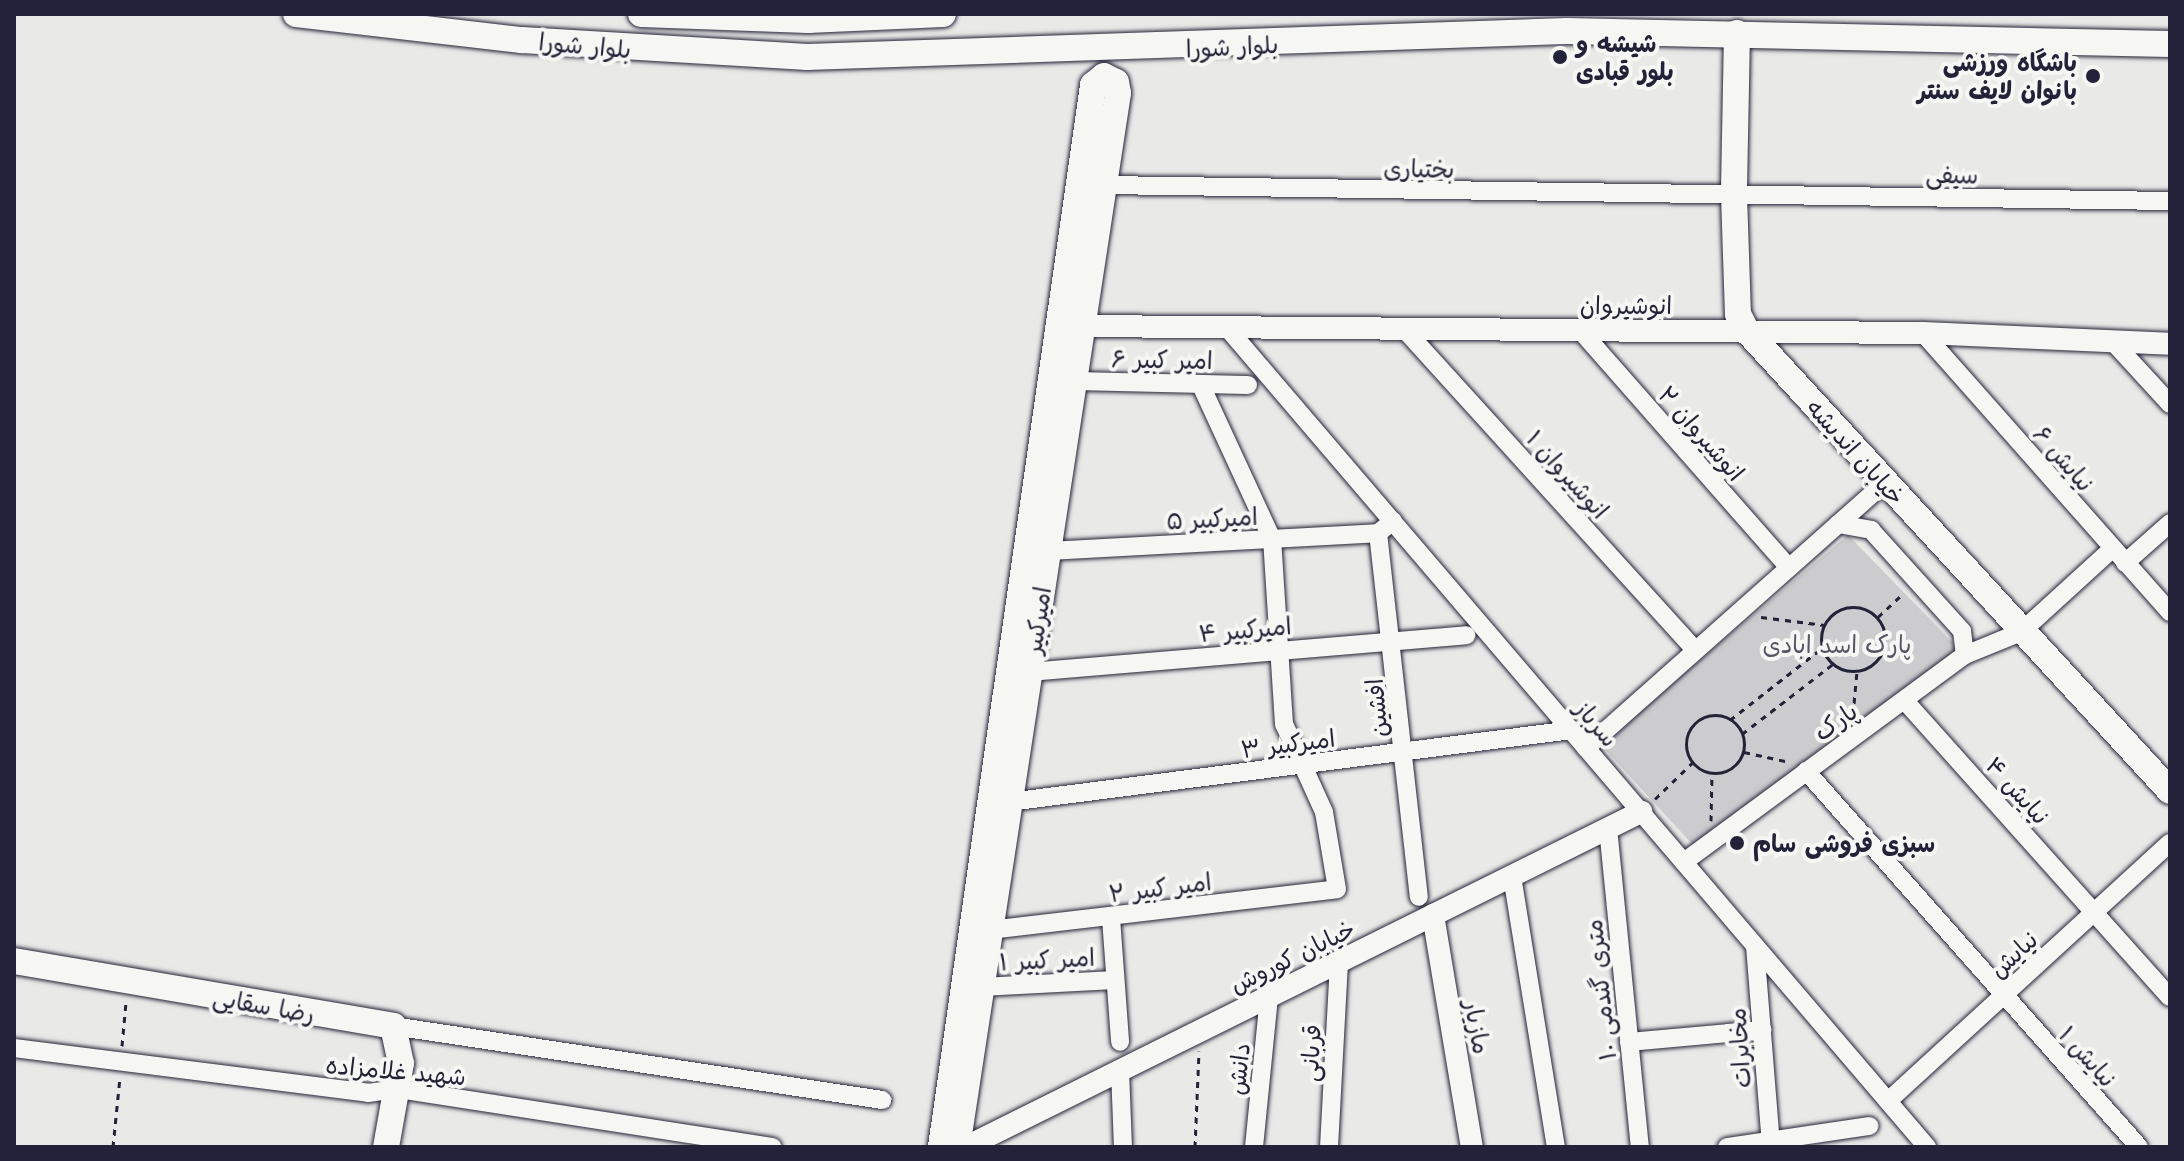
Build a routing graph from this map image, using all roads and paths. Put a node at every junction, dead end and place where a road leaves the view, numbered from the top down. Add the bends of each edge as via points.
1 (296, 14) edge
2 (641, 14) edge
3 (943, 14) edge
4 (1545, 14) edge
5 (1567, 31) junction
6 (1737, 33) junction
7 (2170, 44) edge
8 (1144, 50) junction
9 (1071, 52) junction
10 (1105, 96) junction
11 (1104, 185) junction
12 (1734, 195) junction
13 (2170, 201) edge
14 (1082, 326) junction
15 (1229, 330) junction
16 (1405, 330) junction
17 (1746, 330) junction
18 (1581, 331) junction
19 (1923, 333) junction
20 (2114, 343) junction
21 (2170, 344) edge
22 (1074, 381) junction
23 (1201, 385) junction
24 (1248, 385) dead end
25 (2170, 404) edge
26 (1885, 483) junction
27 (2170, 523) edge
28 (1838, 524) junction
29 (1386, 527) junction
30 (1272, 539) junction
31 (2112, 549) junction
32 (1048, 551) junction
33 (2125, 563) junction
34 (1788, 567) junction
35 (2170, 612) edge
36 (1735, 614) junction
37 (1825, 625) junction
38 (2021, 632) junction
39 (1466, 635) dead end
40 (1394, 641) junction
41 (1822, 648) junction
42 (1695, 650) junction
43 (1274, 651) junction
44 (1965, 655) junction
45 (1833, 664) junction
46 (1857, 671) junction
47 (1029, 672) junction
48 (1905, 701) junction
49 (1730, 720) junction
50 (1572, 730) junction
51 (1742, 734) junction
52 (1850, 740) junction
53 (1586, 748) junction
54 (1744, 752) junction
55 (1405, 753) junction
56 (1693, 762) junction
57 (1308, 765) junction
58 (1806, 771) junction
59 (1712, 773) junction
60 (2170, 791) edge
61 (1009, 802) junction
62 (1641, 812) junction
63 (1608, 828) junction
64 (1710, 843) junction
65 (2170, 843) edge
66 (994, 847) junction
67 (1684, 862) junction
68 (1512, 876) junction
69 (1419, 897) dead end
70 (2095, 912) junction
71 (1433, 915) junction
72 (1111, 918) junction
73 (990, 930) junction
74 (1755, 946) junction
75 (14, 961) edge
76 (1339, 962) junction
77 (1115, 980) junction
78 (981, 987) junction
79 (1269, 997) junction
80 (2002, 997) junction
81 (2170, 997) edge
82 (393, 1026) junction
83 (1762, 1030) junction
84 (1200, 1031) junction
85 (1120, 1042) dead end
86 (1629, 1042) junction
87 (14, 1048) edge
88 (1120, 1070) junction
89 (398, 1089) junction
90 (882, 1100) dead end
91 (1888, 1101) junction
92 (1869, 1126) dead end
93 (1771, 1144) edge
94 (386, 1147) edge
95 (773, 1147) edge
96 (941, 1147) edge
97 (957, 1147) edge
98 (966, 1147) edge
99 (1123, 1147) edge
100 (1195, 1147) edge
101 (1254, 1147) edge
102 (1329, 1147) edge
103 (1472, 1147) edge
104 (1556, 1147) edge
105 (1640, 1147) edge
106 (1727, 1147) edge
107 (1927, 1147) edge
108 (2139, 1147) edge

1 - 9 main road, بلوار شورا via 656,51
2 - 3 main road, بلوار شورا via 808,20
4 - 5 main road
5 - 6 main road, بلوار شورا
5 - 8 main road, بلوار شورا
6 - 7 main road, بلوار شورا
6 - 12 main road, خیابان اندیشه
8 - 9 main road, بلوار شورا
8 - 10 main road
9 - 10 main road
10 - 11 main road, امیرکبیر
10 - 66 main road, امیرکبیر
11 - 12 street, بختیاری
11 - 14 main road, امیرکبیر
12 - 13 street, سیفی
12 - 17 main road, خیابان اندیشه via 1738,314
14 - 15 street, انوشیروان
14 - 22 main road, امیرکبیر
15 - 16 street, انوشیروان
15 - 29 street, سرباز
16 - 18 street, انوشیروان
16 - 42 street, انوشیروان ۱
17 - 18 street, انوشیروان
17 - 19 street, انوشیروان
17 - 26 main road, خیابان اندیشه
18 - 34 street, انوشیروان ۲
19 - 20 street, انوشیروان
19 - 31 street, نیایش ۶
20 - 21 street, انوشیروان
20 - 25 street
22 - 23 street, امیر کبیر ۶
22 - 32 main road, امیرکبیر
23 - 24 street, امیر کبیر ۶
23 - 30 street
26 - 28 street
26 - 38 main road, خیابان اندیشه
27 - 33 street
28 - 34 street
28 - 44 street via 1871,530 1962,631
29 - 30 street, امیرکبیر ۵
29 - 40 street, افشین
29 - 50 street, سرباز
30 - 32 street, امیرکبیر ۵
30 - 43 street
31 - 33 street, نیایش ۶
31 - 38 street
32 - 47 main road, امیرکبیر
33 - 35 street, نیایش ۶
34 - 36 street
36 - 37 path
36 - 42 street
37 - 41 path
37 - 46 path via 1840,609 1856,607 1881,624 1882,653
38 - 44 street, پارک
38 - 60 main road, خیابان اندیشه
39 - 40 street, امیرکبیر ۴
40 - 43 street, امیرکبیر ۴
40 - 55 street, افشین
41 - 45 path
41 - 49 path
42 - 53 street
43 - 47 street, امیرکبیر ۴
43 - 57 street via 1284,724
44 - 48 street, پارک
45 - 46 path
45 - 51 path
46 - 52 path
47 - 61 main road, امیرکبیر
48 - 52 street, پارک
48 - 70 street, نیایش ۴
49 - 51 path
49 - 56 path via 1712,715 1692,726 1686,748
50 - 53 street, سرباز
50 - 55 street, امیرکبیر ۳
51 - 54 path
52 - 58 street, پارک
53 - 62 street, سرباز
54 - 58 path via 1775,754
54 - 59 path via 1730,770
55 - 57 street, امیرکبیر ۳
55 - 69 street, افشین
56 - 59 path
56 - 62 path
57 - 61 street, امیرکبیر ۳
57 - 72 street, امیر کبیر ۲ via 1324,812 1337,889
58 - 64 street, پارک
58 - 80 street, نیایش ۱
59 - 64 path
61 - 66 main road, امیرکبیر
62 - 63 street, خیابان کوروش
62 - 67 street, سرباز
63 - 68 street, خیابان کوروش
63 - 86 street, ۱۰ متری گندمی
64 - 67 street, پارک
65 - 70 street, نیایش
66 - 73 main road, امیرکبیر
66 - 96 main road, امیرکبیر
67 - 74 street, سرباز
68 - 71 street, خیابان کوروش
68 - 104 street
70 - 80 street, نیایش
70 - 81 street, نیایش ۴
71 - 76 street, خیابان کوروش
71 - 103 street, مازیار
72 - 73 street, امیر کبیر ۲
72 - 77 street
73 - 78 main road, امیرکبیر
74 - 83 street, مخابرات
74 - 91 street, سرباز
75 - 82 main road, رضا سقایی
76 - 79 street, خیابان کوروش
76 - 102 street, قربانی
77 - 78 street, امیر کبیر ۱
77 - 85 street
78 - 97 main road, امیرکبیر
79 - 84 street, خیابان کوروش
79 - 101 street, دانش
80 - 91 street, نیایش
80 - 108 street, نیایش ۱
82 - 89 main road via 400,1053
82 - 90 street
83 - 86 street
83 - 93 street, مخابرات
84 - 88 street, خیابان کوروش
84 - 100 path
86 - 105 street, ۱۰ متری گندمی
87 - 89 street, شهید غلامزاده via 368,1093
88 - 98 street, خیابان کوروش
88 - 99 street
89 - 94 main road
89 - 95 street, شهید غلامزاده
91 - 107 street, سرباز
92 - 93 street
93 - 106 street

